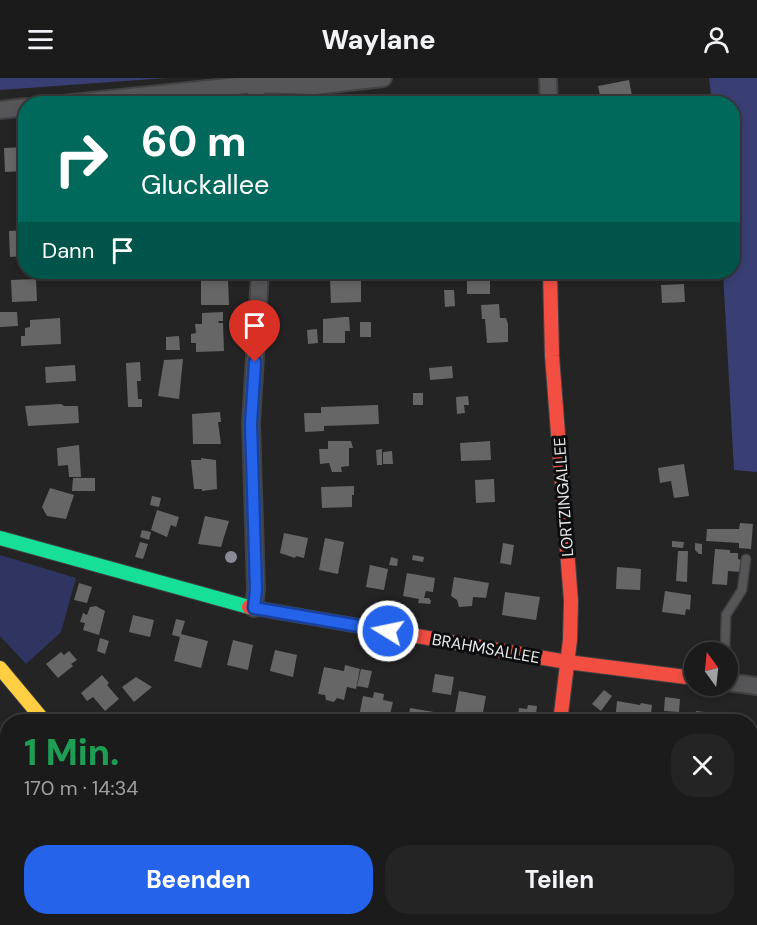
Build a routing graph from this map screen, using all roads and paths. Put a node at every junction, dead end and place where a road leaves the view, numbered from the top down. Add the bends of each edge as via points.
1 (383, 78) edge
2 (548, 78) edge
3 (256, 84) junction
4 (140, 96) edge
5 (257, 96) edge
6 (549, 96) edge
7 (18, 108) edge
8 (0, 110) edge
9 (260, 279) edge
10 (550, 279) edge
11 (0, 538) edge
12 (746, 559) dead end
13 (254, 608) junction
14 (725, 642) edge
15 (567, 662) junction
16 (0, 668) edge
17 (684, 677) edge
18 (738, 683) edge
19 (757, 686) edge
20 (38, 714) edge
21 (561, 714) edge

1 - 3 street via 314,86
2 - 6 street
3 - 4 street
3 - 5 street
7 - 8 street
9 - 13 street via 251,424
10 - 15 street, LORTZINGALLEE via 552,356 571,601
11 - 13 street, BRAHMSALLEE
12 - 14 lane via 742,590 726,615
13 - 15 street, BRAHMSALLEE
15 - 17 street, BRAHMSALLEE
15 - 21 street, LORTZINGALLEE
16 - 20 street
18 - 19 street

